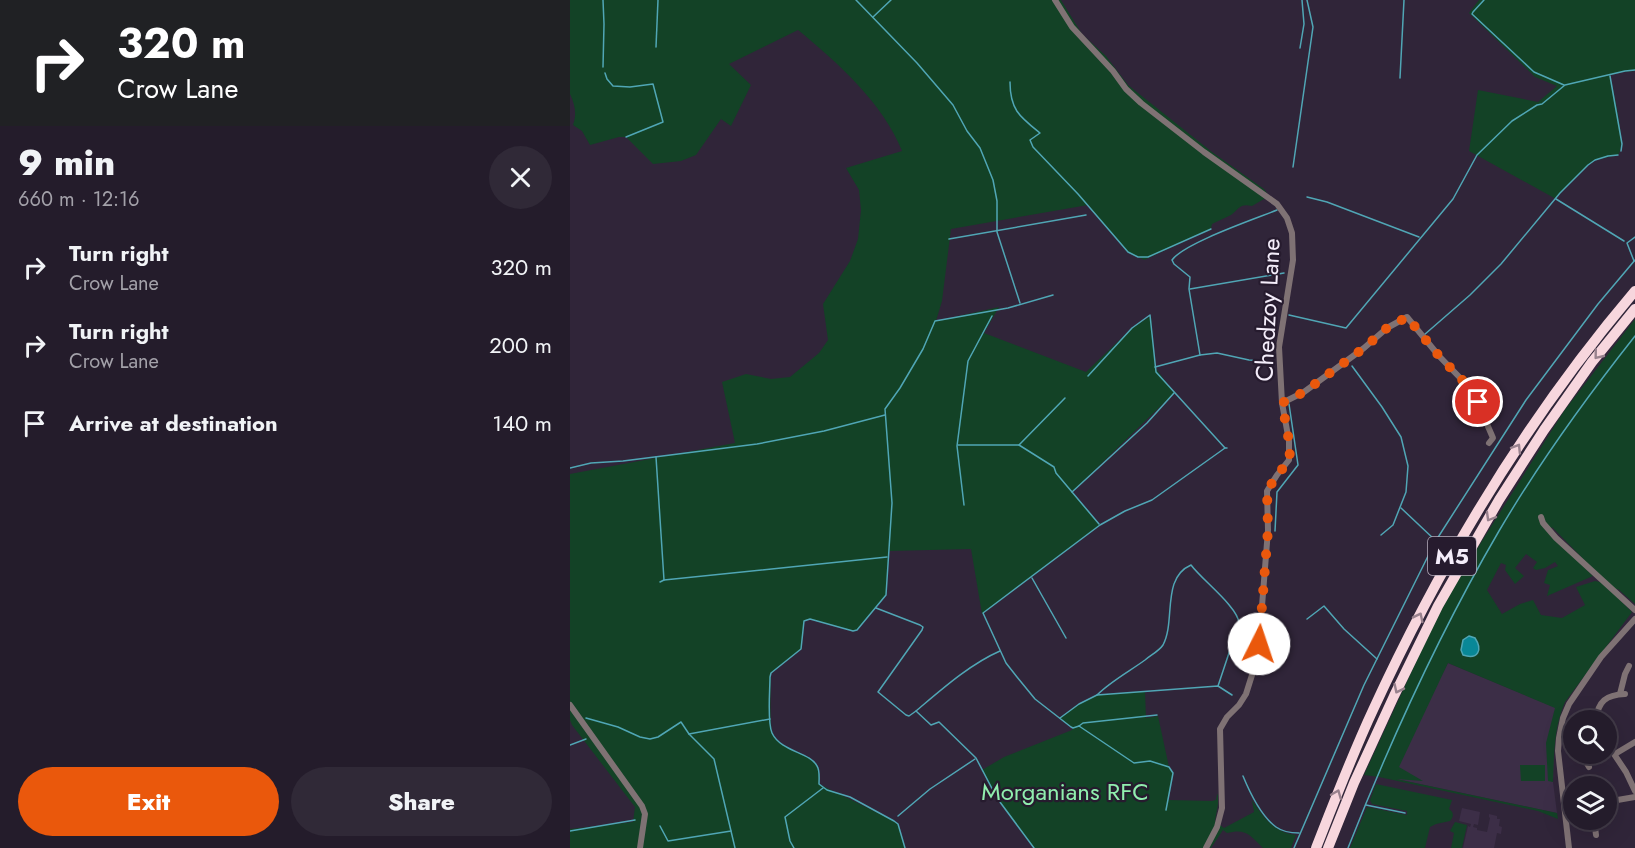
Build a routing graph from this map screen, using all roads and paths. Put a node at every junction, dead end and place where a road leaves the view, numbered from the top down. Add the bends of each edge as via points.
1 (1055, 0) edge
2 (1635, 291) edge
3 (1635, 309) edge
4 (1282, 403) junction
5 (1489, 443) dead end
6 (1541, 517) dead end
7 (1635, 610) edge
8 (1635, 619) edge
9 (1629, 666) dead end
10 (570, 705) edge
11 (1597, 710) edge
12 (1635, 742) edge
13 (1617, 753) edge
14 (1617, 757) edge
15 (1587, 764) edge
16 (1589, 767) dead end
17 (1635, 791) edge
18 (1635, 797) edge
19 (1617, 800) edge
20 (640, 848) edge
21 (1206, 848) edge
22 (1316, 848) edge
23 (1328, 848) edge
24 (1569, 848) edge

1 - 4 street, Chedzoy Lane via 1072,27 1126,89 1277,204 1287,218 1293,260 1279,347
22 -> 2 highway, M5 via 1378,699 1424,605 1532,424
3 -> 23 highway, M5 via 1544,430 1438,606 1354,783
4 - 5 street via 1304,392 1407,317 1478,402 1492,438
4 - 21 street, Chedzoy Lane via 1290,460 1267,491 1268,530 1259,644 1246,694 1220,729 1222,808 1218,827
6 - 7 street via 1556,538
8 - 24 street via 1601,657 1563,718 1559,759
9 - 11 street via 1622,694 1603,700
10 - 20 street via 642,806 645,814
12 - 13 street
14 - 17 street
15 - 16 street
18 - 19 street

